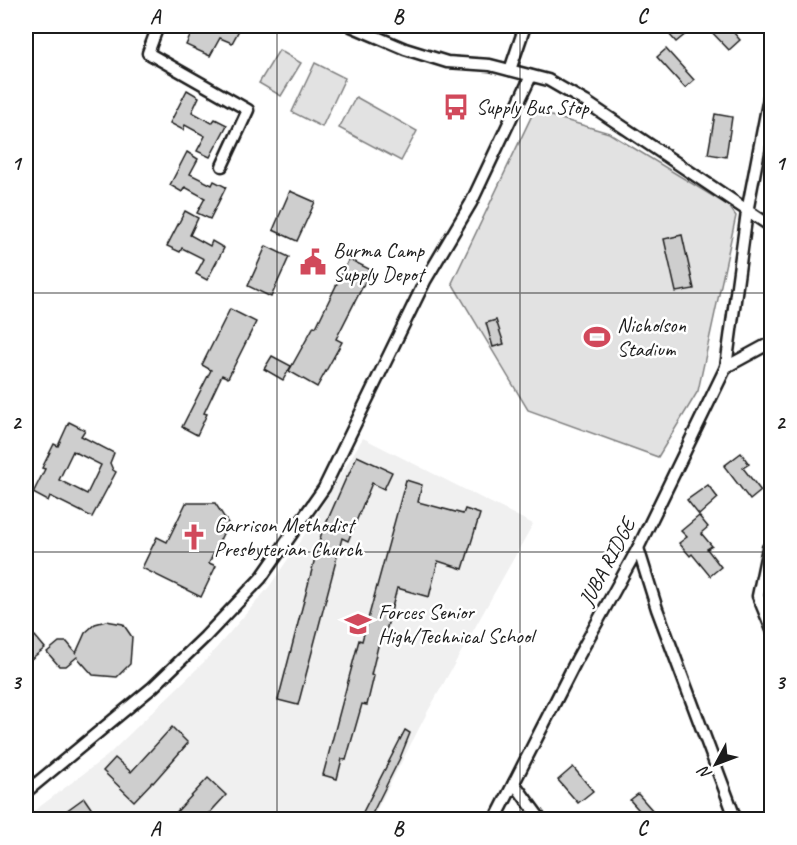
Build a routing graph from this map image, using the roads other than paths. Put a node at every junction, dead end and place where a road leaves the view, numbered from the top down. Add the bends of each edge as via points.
1 (158, 26) edge
2 (351, 26) edge
3 (525, 26) edge
4 (510, 70) junction
5 (531, 76) junction
6 (771, 82) edge
7 (222, 166) dead end
8 (747, 212) junction
9 (771, 227) edge
10 (771, 342) edge
11 (726, 367) junction
12 (771, 544) edge
13 (638, 548) junction
14 (771, 630) edge
15 (514, 783) junction
16 (26, 792) edge
17 (495, 819) edge
18 (541, 819) edge
19 (736, 819) edge

1 - 7 street via 148,53 248,110
2 - 4 street via 447,62
3 - 4 street
4 - 5 street
5 - 8 street via 548,80 586,102
5 - 16 street via 471,203 424,281 324,488 261,578 153,687
6 - 8 street, JUBA RIDGE
8 - 9 street
8 - 11 street, JUBA RIDGE
10 - 11 street
11 - 13 street, JUBA RIDGE
12 - 14 street via 758,596
13 - 15 street, JUBA RIDGE
13 - 19 street
15 - 17 street, JUBA RIDGE
15 - 18 street

